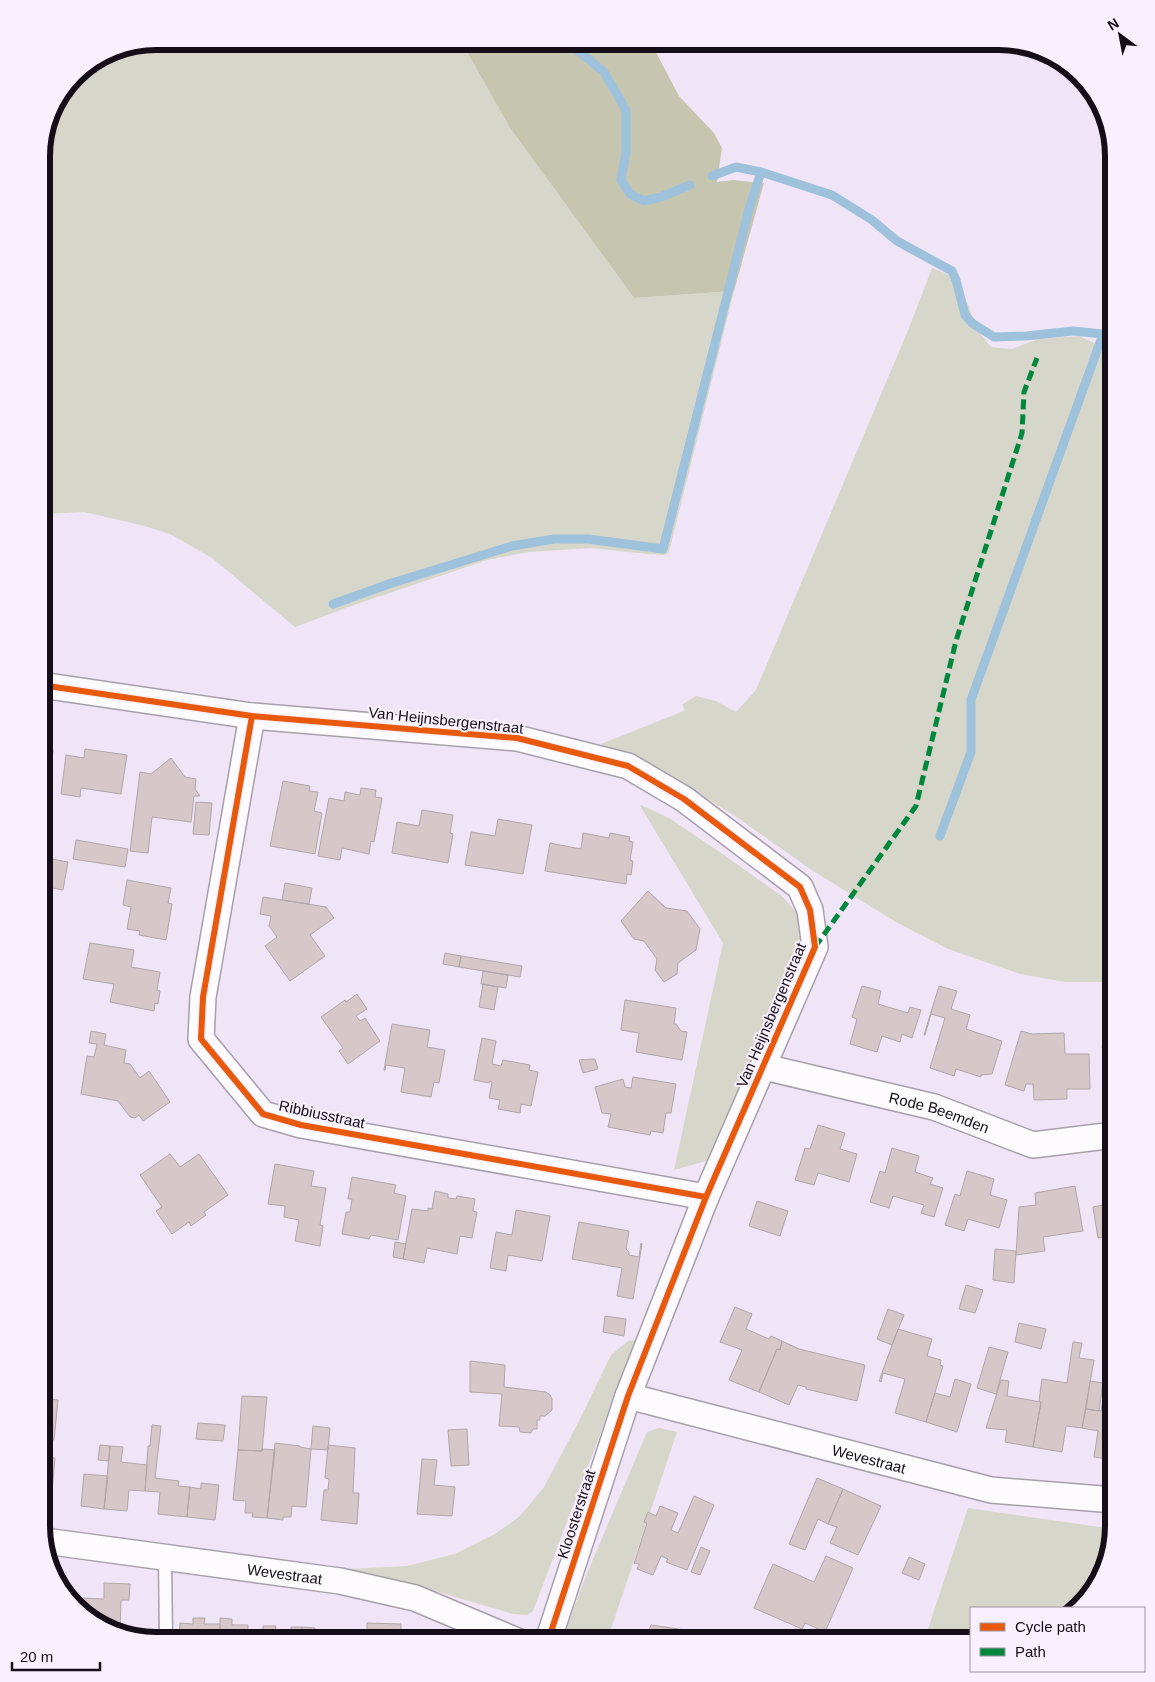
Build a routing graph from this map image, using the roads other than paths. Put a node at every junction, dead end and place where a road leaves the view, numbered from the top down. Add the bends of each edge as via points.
1 (50, 686) edge
2 (252, 716) junction
3 (764, 1066) junction
4 (1105, 1136) edge
5 (706, 1197) junction
6 (628, 1396) junction
7 (1105, 1499) edge
8 (51, 1542) edge
9 (166, 1558) junction
10 (166, 1632) edge
11 (496, 1632) edge
12 (551, 1632) edge

1 - 2 street, Van Heijnsbergenstraat
2 - 3 street, Van Heijnsbergenstraat via 517,738 628,766 684,800 800,888 810,910 816,946
2 - 5 street, Ribbiusstraat via 203,997 201,1039 263,1114 301,1125
3 - 4 street, Rode Beemden via 934,1107 1033,1145
3 - 5 street, Van Heijnsbergenstraat
5 - 6 street, Van Heijnsbergenstraat
6 - 7 street, Wevestraat via 990,1490
6 - 12 street, Kloosterstraat
8 - 9 street, Wevestraat
9 - 10 lane
9 - 11 street, Wevestraat via 340,1581 415,1598

